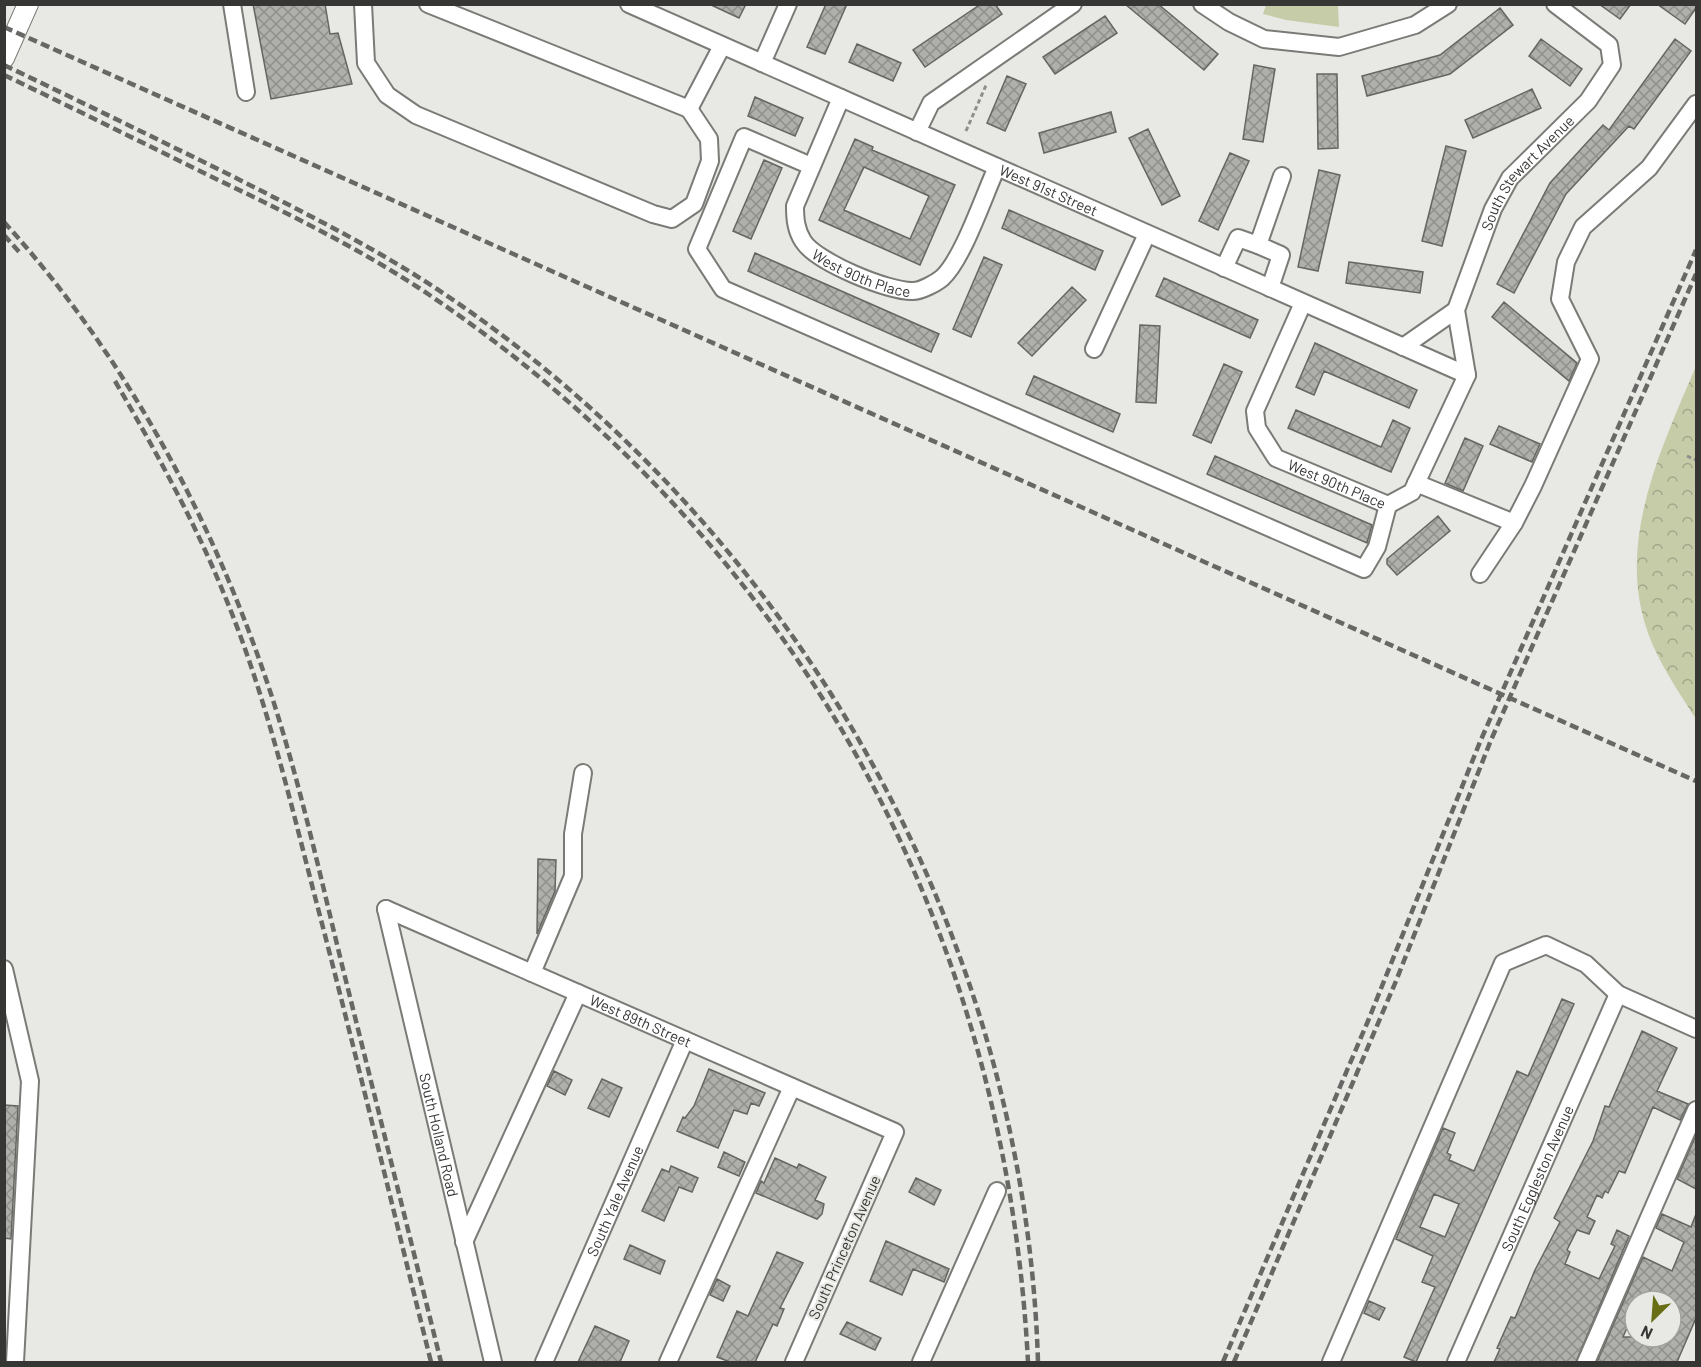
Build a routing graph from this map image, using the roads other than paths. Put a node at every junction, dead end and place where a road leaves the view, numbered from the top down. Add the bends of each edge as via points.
1 (28, 4) edge
2 (232, 4) edge
3 (363, 4) edge
4 (428, 4) edge
5 (629, 4) edge
6 (788, 4) edge
7 (1072, 4) edge
8 (1202, 4) edge
9 (1448, 4) edge
10 (1555, 4) edge
11 (653, 9) edge
12 (722, 46) junction
13 (4, 58) edge
14 (762, 63) junction
15 (246, 92) dead end
16 (841, 98) junction
17 (1696, 104) edge
18 (689, 109) junction
19 (917, 132) junction
20 (811, 166) junction
21 (997, 167) junction
22 (1282, 176) dead end
23 (1147, 234) junction
24 (1258, 245) junction
25 (1224, 268) junction
26 (1270, 288) junction
27 (1303, 303) junction
28 (1456, 310) junction
29 (1403, 347) junction
30 (1094, 349) dead end
31 (1467, 375) junction
32 (1414, 487) junction
33 (1388, 505) junction
34 (1514, 523) junction
35 (1480, 574) dead end
36 (583, 773) dead end
37 (386, 909) joint
38 (4, 969) edge
39 (532, 973) junction
40 (578, 993) junction
41 (1618, 994) junction
42 (1696, 1029) edge
43 (685, 1040) junction
44 (792, 1087) junction
45 (1696, 1110) edge
46 (895, 1132) joint
47 (997, 1191) dead end
48 (464, 1242) junction
49 (1335, 1361) edge
50 (15, 1362) edge
51 (493, 1362) edge
52 (544, 1362) edge
53 (668, 1362) edge
54 (794, 1362) edge
55 (921, 1362) edge
56 (1456, 1362) edge
57 (1586, 1362) edge

1 - 13 main road
2 - 15 street
3 - 18 street via 366,63 387,95 416,115 672,219 694,204 710,161 709,139
4 - 18 street
5 - 11 street, West 91st Street
6 - 14 street
7 - 19 street via 931,103
8 - 9 street via 1264,39 1339,47 1405,29
10 - 28 street, South Stewart Avenue via 1609,45 1612,65 1588,101 1510,178 1493,209
11 - 12 street, West 91st Street
12 - 14 street, West 91st Street
12 - 18 street
14 - 16 street, West 91st Street
16 - 19 street, West 91st Street
16 - 20 street
17 - 34 street via 1650,168 1584,226 1566,262 1560,299 1590,359
19 - 21 street, West 91st Street
20 - 21 street, West 90th Place via 795,206 795,223 803,241 816,255 893,289 916,292 941,279 953,264
20 - 33 street via 744,137 697,249 723,289 1364,569 1377,547
21 - 23 street, West 91st Street
22 - 24 street
23 - 25 street, West 91st Street
23 - 30 street
24 - 25 street via 1238,238
24 - 26 street via 1281,255
25 - 26 street, West 91st Street
26 - 27 street, West 91st Street
27 - 29 street, West 91st Street
27 - 33 street, West 90th Place via 1255,411 1257,428 1276,458
28 - 29 street
28 - 31 street, South Stewart Avenue
29 - 31 street, West 91st Street
31 - 32 street
32 - 33 street, West 90th Place
32 - 34 street
34 - 35 street
36 - 39 street via 573,834 573,876
37 - 39 street, West 89th Street
37 - 48 street, South Holland Road
38 - 50 street via 30,1081
39 - 40 street, West 89th Street
40 - 43 street, West 89th Street
40 - 48 street
41 - 42 street
41 - 49 street via 1586,963 1546,945 1503,963
41 - 56 street, South Eggleston Avenue
43 - 44 street, West 89th Street
43 - 52 street, South Yale Avenue
44 - 46 street, West 89th Street
44 - 53 street
45 - 57 street
46 - 54 street, South Princeton Avenue
47 - 55 street
48 - 51 street, South Holland Road

